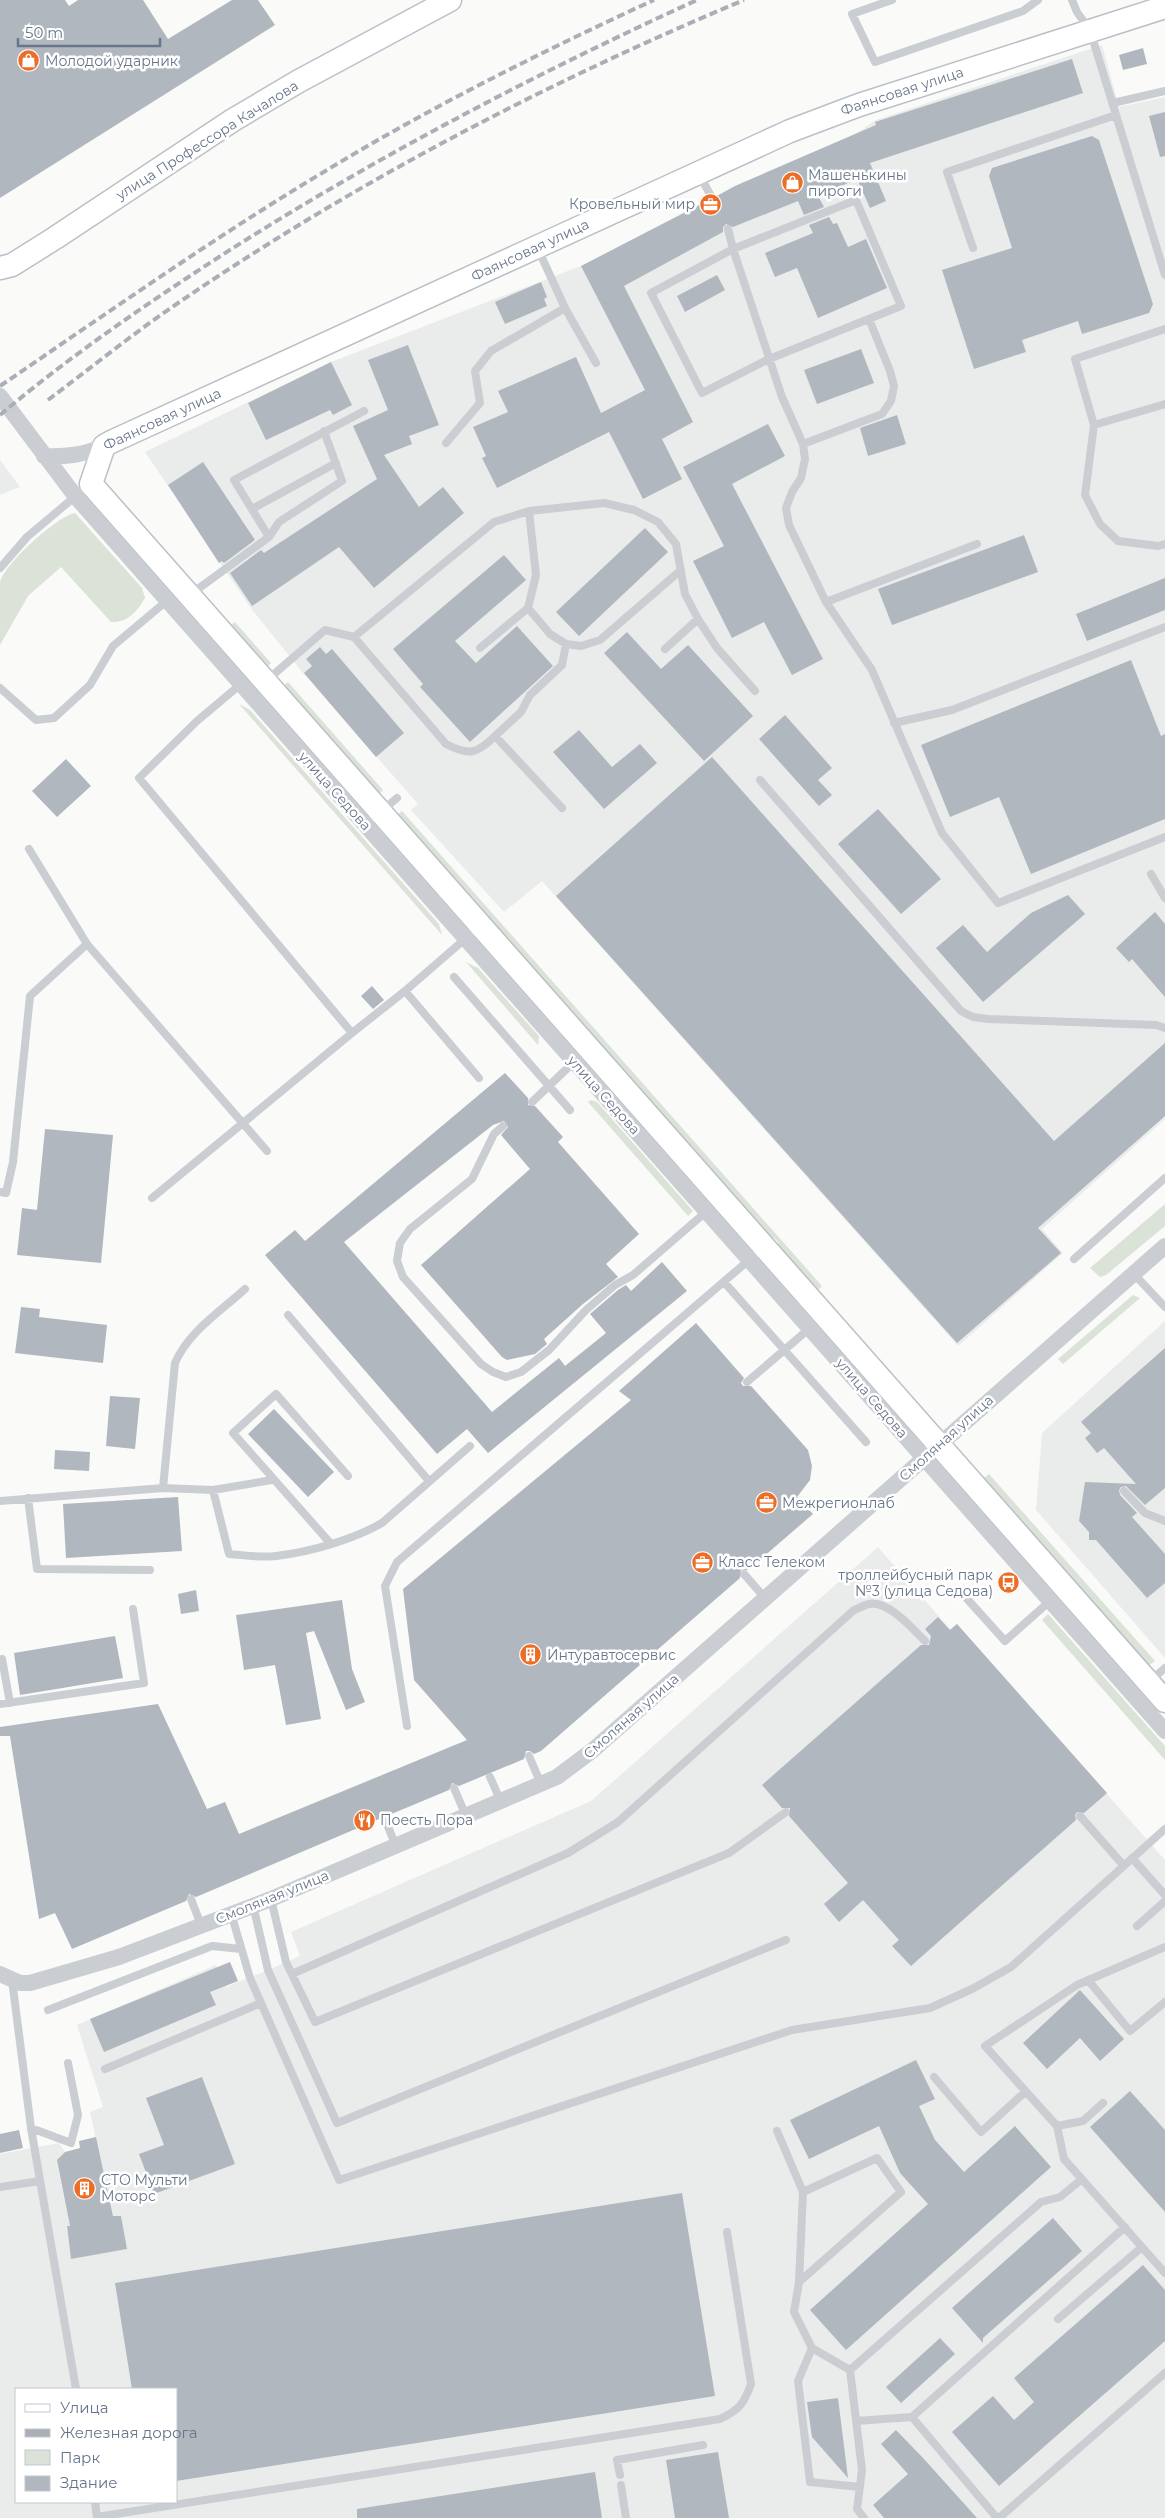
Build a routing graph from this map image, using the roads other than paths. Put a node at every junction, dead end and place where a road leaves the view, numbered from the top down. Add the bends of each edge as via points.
1 (892, 0) edge
2 (1038, 0) edge
3 (1072, 0) edge
4 (448, 1) edge
5 (1165, 7) edge
6 (1090, 30) junction
7 (1165, 91) edge
8 (1113, 103) junction
9 (1116, 115) junction
10 (698, 173) junction
11 (712, 198) dead end
12 (728, 230) dead end
13 (538, 247) junction
14 (973, 248) dead end
15 (733, 249) junction
16 (4, 271) edge
17 (1165, 275) edge
18 (565, 308) junction
19 (869, 319) junction
20 (1165, 330) edge
21 (769, 359) junction
22 (596, 363) dead end
23 (0, 396) edge
24 (1165, 404) edge
25 (364, 411) dead end
26 (1094, 425) junction
27 (324, 431) junction
28 (446, 443) dead end
29 (803, 444) junction
30 (104, 446) junction
31 (44, 456) junction
32 (336, 462) junction
33 (83, 490) junction
34 (252, 509) junction
35 (529, 512) junction
36 (269, 538) junction
37 (977, 544) dead end
38 (1165, 544) edge
39 (0, 568) edge
40 (681, 570) junction
41 (179, 599) junction
42 (826, 602) junction
43 (528, 608) junction
44 (698, 619) junction
45 (1165, 627) edge
46 (354, 637) junction
47 (566, 644) junction
48 (480, 648) dead end
49 (664, 649) dead end
50 (253, 683) junction
51 (0, 688) edge
52 (755, 691) dead end
53 (894, 723) junction
54 (495, 736) junction
55 (760, 780) dead end
56 (562, 808) dead end
57 (1165, 837) edge
58 (29, 849) dead end
59 (1151, 874) dead end
60 (1165, 898) edge
61 (473, 932) junction
62 (87, 944) junction
63 (454, 977) dead end
64 (405, 992) junction
65 (1165, 1028) edge
66 (352, 1033) junction
67 (582, 1055) junction
68 (479, 1078) dead end
69 (549, 1086) junction
70 (532, 1102) dead end
71 (570, 1110) dead end
72 (242, 1122) junction
73 (503, 1126) dead end
74 (267, 1151) dead end
75 (1165, 1178) edge
76 (0, 1192) edge
77 (152, 1198) dead end
78 (707, 1211) junction
79 (1165, 1246) edge
80 (757, 1253) junction
81 (1074, 1259) dead end
82 (1134, 1273) junction
83 (724, 1282) junction
84 (245, 1289) dead end
85 (1164, 1306) edge
86 (288, 1315) dead end
87 (810, 1328) junction
88 (784, 1350) junction
89 (747, 1382) dead end
90 (866, 1442) dead end
91 (470, 1446) dead end
92 (931, 1451) junction
93 (348, 1476) dead end
94 (272, 1480) junction
95 (429, 1482) junction
96 (163, 1488) junction
97 (213, 1490) junction
98 (1124, 1491) dead end
99 (28, 1498) junction
100 (0, 1501) edge
101 (1165, 1521) edge
102 (331, 1544) junction
103 (150, 1570) dead end
104 (744, 1574) dead end
105 (960, 1591) dead end
106 (765, 1598) junction
107 (1050, 1601) junction
108 (133, 1609) dead end
109 (925, 1641) dead end
110 (2, 1659) dead end
111 (1157, 1676) edge
112 (1165, 1701) edge
113 (10, 1703) junction
114 (0, 1704) edge
115 (407, 1726) dead end
116 (1165, 1732) edge
117 (529, 1756) dead end
118 (490, 1777) dead end
119 (541, 1784) junction
120 (454, 1788) dead end
121 (502, 1802) junction
122 (786, 1812) dead end
123 (466, 1816) junction
124 (1080, 1816) dead end
125 (384, 1818) dead end
126 (1162, 1832) edge
127 (1165, 1842) edge
128 (396, 1846) junction
129 (1132, 1858) junction
130 (1124, 1866) junction
131 (1165, 1895) edge
132 (191, 1899) dead end
133 (271, 1899) junction
134 (1165, 1901) edge
135 (253, 1905) junction
136 (231, 1913) junction
137 (201, 1925) junction
138 (1137, 1926) dead end
139 (786, 1940) dead end
140 (1165, 1948) edge
141 (242, 1949) junction
142 (292, 1974) junction
143 (6, 1977) edge
144 (1088, 1980) junction
145 (1165, 2002) edge
146 (261, 2003) junction
147 (48, 2010) dead end
148 (68, 2063) dead end
149 (105, 2069) dead end
150 (934, 2077) dead end
151 (1026, 2092) junction
152 (1103, 2103) dead end
153 (1057, 2126) junction
154 (31, 2128) junction
155 (777, 2131) dead end
156 (1082, 2179) junction
157 (40, 2181) junction
158 (0, 2187) edge
159 (803, 2192) junction
160 (1125, 2227) junction
161 (727, 2232) dead end
162 (1142, 2247) junction
163 (1165, 2273) edge
164 (799, 2282) junction
165 (1058, 2319) dead end
166 (812, 2348) junction
167 (850, 2370) junction
168 (1165, 2373) edge
169 (76, 2388) edge
170 (912, 2417) junction
171 (856, 2421) junction
172 (703, 2445) dead end
173 (620, 2475) dead end
174 (621, 2485) dead end
175 (860, 2487) junction
176 (95, 2503) edge
177 (97, 2517) edge
178 (626, 2518) edge
179 (864, 2518) edge
180 (998, 2518) edge

1 - 2 lane via 852,14 875,62 1022,11
3 - 6 lane
4 - 16 street, улица Профессора Качалова via 233,120
5 - 6 street, Фаянсовая улица
6 - 8 lane
6 - 10 street, Фаянсовая улица via 824,117
7 - 8 lane
8 - 9 lane
9 - 14 lane via 947,172
9 - 17 lane
10 - 11 lane
10 - 13 street, Фаянсовая улица
12 - 15 lane
13 - 18 lane
13 - 30 street, Фаянсовая улица
15 - 19 lane via 856,200 901,306
15 - 21 lane
15 - 21 lane via 651,293 702,393
18 - 22 lane
18 - 28 lane via 491,352 475,371 480,402
19 - 21 lane
19 - 29 lane via 894,386 890,401 882,414
20 - 26 lane via 1075,359
21 - 29 lane
23 - 31 street, улица Седова
24 - 26 lane
25 - 27 lane
26 - 38 lane via 1085,495 1100,524 1118,541
27 - 32 lane
27 - 34 lane via 234,480
29 - 42 lane via 805,459 801,478 786,508 788,525
30 - 31 street, Фаянсовая улица via 68,457
30 - 33 street
31 - 33 street, улица Седова
32 - 34 lane
32 - 36 lane via 342,481 279,522
33 - 39 lane via 27,537
33 - 41 street, улица Седова
34 - 36 lane
35 - 40 lane via 604,503 634,510 658,522 676,544
35 - 43 lane via 536,576
35 - 46 lane via 494,522
36 - 41 lane
37 - 42 lane
40 - 44 lane via 685,594
40 - 47 lane via 600,640 581,646
41 - 50 street, улица Седова
41 - 51 lane via 113,646 90,685 54,718 36,720
42 - 53 lane via 872,670
43 - 47 lane via 550,634
43 - 48 lane
44 - 49 lane
44 - 52 lane via 717,648
45 - 53 lane via 952,710
46 - 50 lane via 325,630
46 - 54 lane via 446,744 471,753 482,749
47 - 54 lane via 562,665
50 - 61 street, улица Седова via 381,812
50 - 66 lane via 197,721 139,778
53 - 57 lane via 942,833 998,903
54 - 56 lane
55 - 65 lane via 961,1011 988,1019 1156,1025
58 - 62 lane
59 - 60 lane
61 - 64 lane
61 - 67 street, улица Седова
62 - 72 lane
62 - 76 lane via 30,996 13,1162 6,1193
63 - 69 lane
64 - 66 lane
64 - 68 lane
66 - 72 lane
67 - 69 lane
67 - 78 street, улица Седова
67 - 80 street, улица Седова
69 - 70 lane
69 - 71 lane
72 - 74 lane
72 - 77 lane
73 - 78 lane via 494,1134 472,1179 410,1229 400,1243 397,1261 403,1277 481,1364 493,1372 506,1376 521,1372 550,1350 593,1303 633,1275
75 - 81 lane
78 - 80 street, улица Седова
79 - 82 street, Смоляная улица
80 - 83 lane
80 - 87 street, улица Седова
80 - 92 street, улица Седова
82 - 85 lane
82 - 92 street, Смоляная улица
83 - 88 lane
83 - 115 lane via 397,1562 385,1586
84 - 96 lane via 180,1350 175,1363
86 - 95 lane
87 - 88 lane
87 - 92 street, улица Седова
88 - 89 lane
88 - 90 lane
91 - 95 lane
92 - 106 street, Смоляная улица
92 - 107 street, улица Седова
92 - 111 street, улица Седова
93 - 94 lane via 276,1394 232,1433
94 - 97 lane
94 - 102 lane
95 - 102 lane via 382,1523
96 - 97 lane
96 - 99 lane
97 - 102 lane via 229,1554 275,1556
98 - 101 lane via 1144,1513
99 - 100 lane
99 - 103 lane via 37,1569
104 - 106 lane
105 - 107 lane via 1005,1641
106 - 119 street, Смоляная улица via 593,1750 557,1778
107 - 116 street, улица Седова
108 - 113 lane via 144,1683
109 - 142 lane via 887,1608 871,1603 854,1610 618,1822 597,1836 568,1853
110 - 113 lane
111 - 112 street, улица Седова
113 - 114 lane
117 - 119 lane
118 - 121 lane
119 - 121 street, Смоляная улица
120 - 123 lane
121 - 123 street, Смоляная улица
122 - 142 lane via 729,1853 315,2022
123 - 128 street, Смоляная улица
124 - 130 lane
125 - 128 lane
126 - 127 lane
126 - 129 lane
128 - 133 street, Смоляная улица
129 - 130 lane
129 - 131 lane
130 - 146 lane via 1011,1967 930,2008 792,2030 339,2180
132 - 137 lane
133 - 135 street, Смоляная улица
133 - 142 lane via 283,1953
134 - 138 lane
135 - 136 street, Смоляная улица
135 - 139 lane via 268,1970 337,2123
136 - 137 street, Смоляная улица
136 - 141 lane
137 - 143 street, Смоляная улица via 119,1957 46,1979 30,1983
140 - 144 lane
141 - 146 lane
141 - 147 lane via 212,1946
143 - 154 lane
144 - 145 lane via 1130,2030
144 - 151 lane via 985,2046
146 - 149 lane
148 - 154 lane via 78,2115 71,2143
150 - 151 lane via 982,2132
151 - 153 lane
152 - 153 lane via 1083,2121
153 - 156 lane via 1064,2158
154 - 157 lane
155 - 159 lane
156 - 160 lane
156 - 167 lane via 1060,2197 1041,2202
157 - 158 lane
157 - 169 lane
159 - 164 lane
159 - 164 lane via 877,2158 901,2192
160 - 162 lane
160 - 170 lane
161 - 177 lane via 751,2384 746,2400 735,2412 720,2419
162 - 163 lane
162 - 165 lane
164 - 166 lane via 794,2312
166 - 167 lane
166 - 175 lane via 798,2381 810,2482
167 - 171 lane
168 - 180 lane
170 - 171 lane
170 - 180 lane
171 - 175 lane via 862,2470
172 - 173 lane via 618,2460
174 - 178 lane
175 - 179 lane via 858,2509
176 - 177 lane

